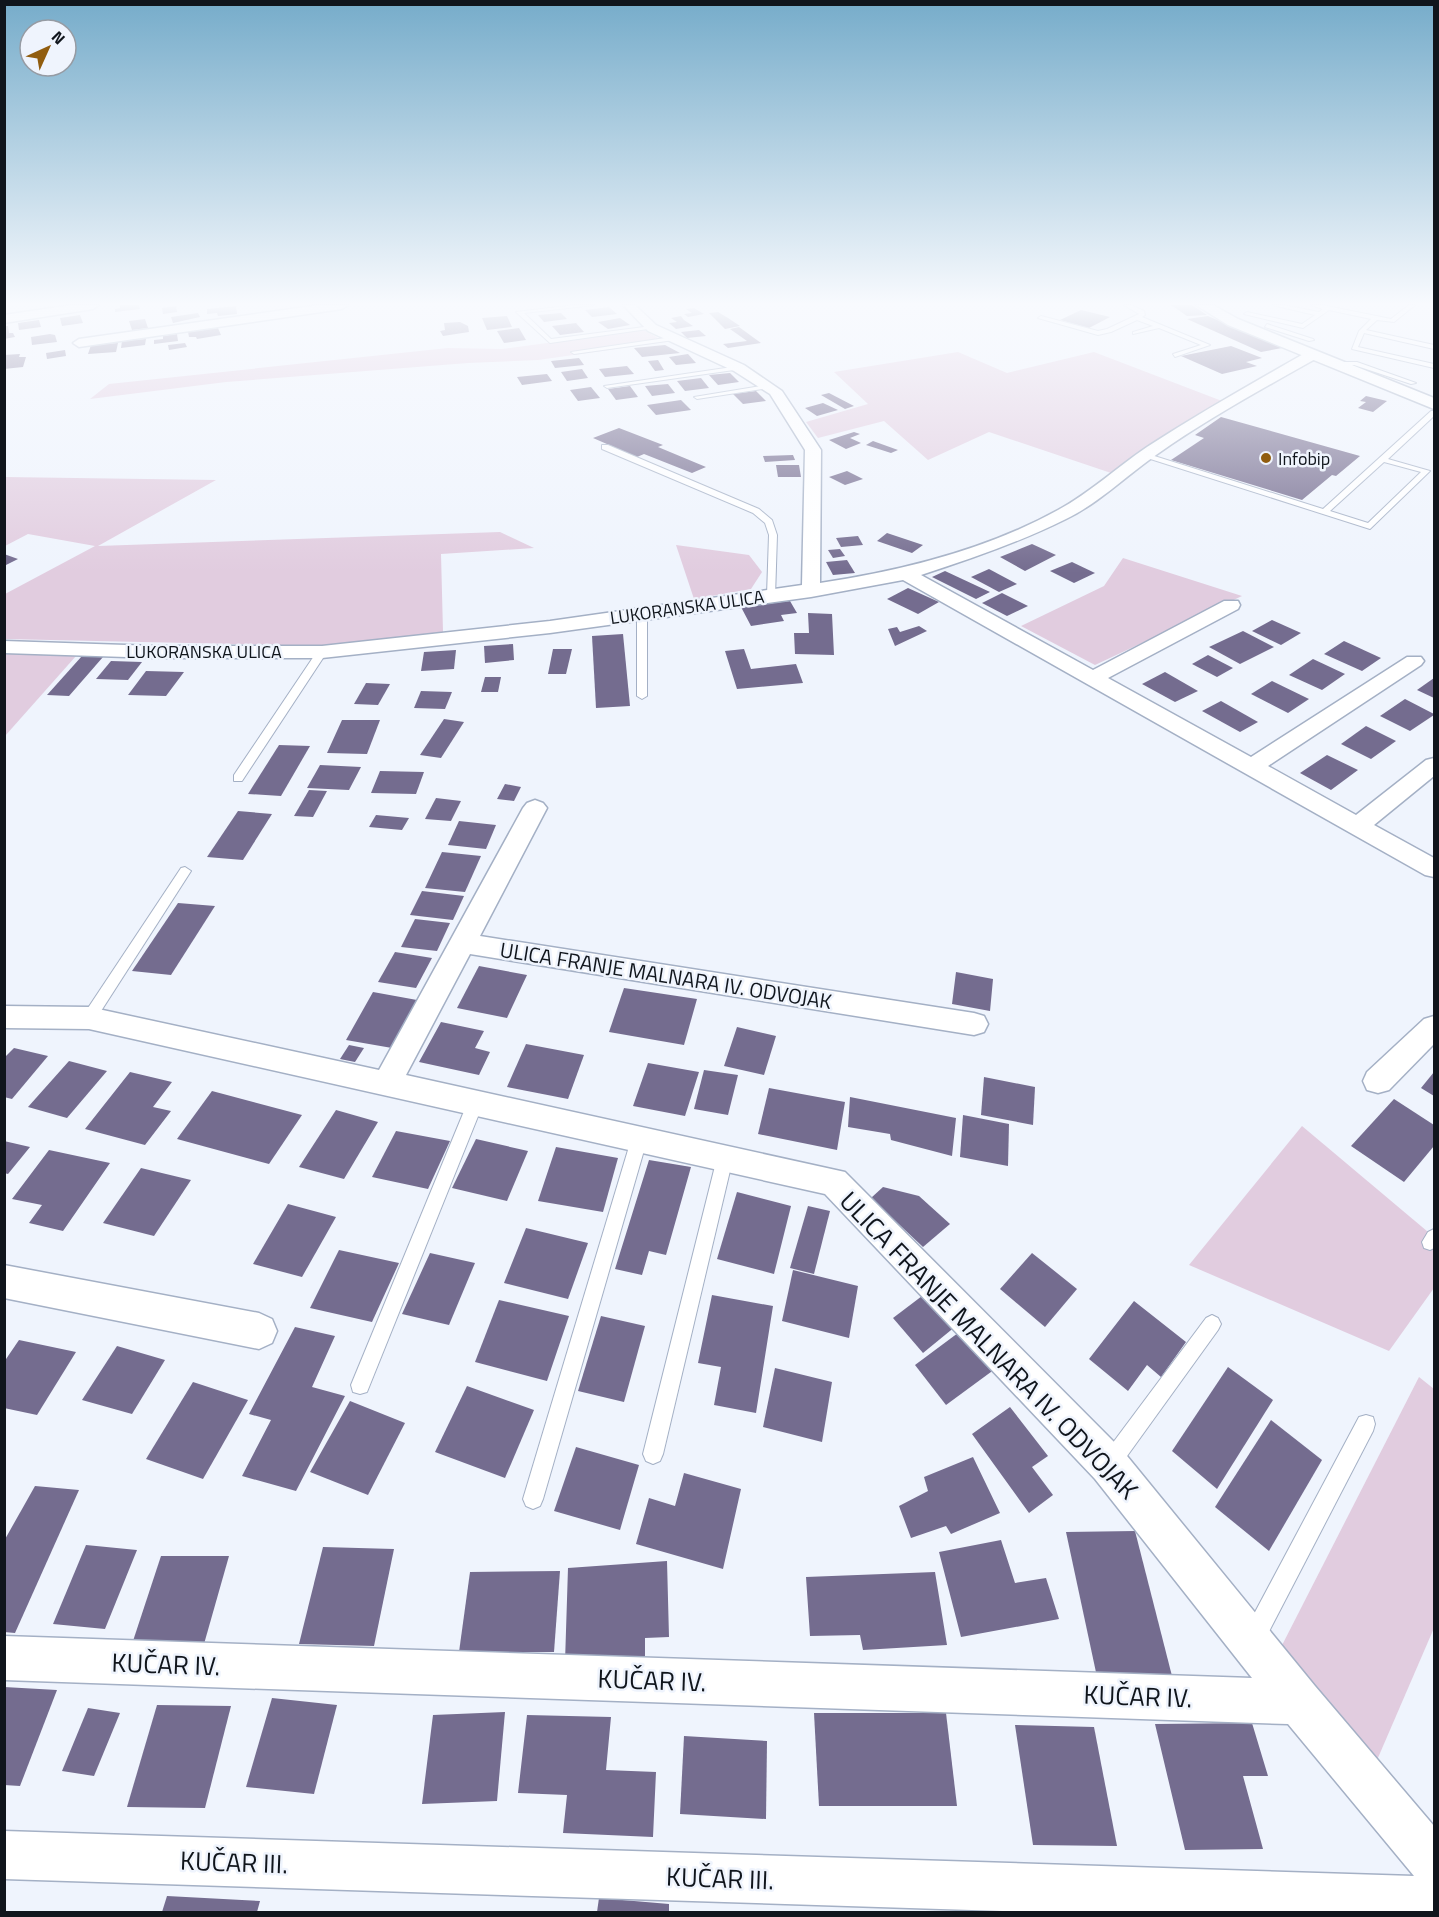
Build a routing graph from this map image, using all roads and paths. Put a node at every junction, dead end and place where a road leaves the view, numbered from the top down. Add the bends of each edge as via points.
1 (715, 394) edge
2 (777, 394) edge
3 (1238, 394) edge
4 (1410, 394) edge
5 (697, 397) dead end
6 (1434, 404) edge
7 (1434, 413) edge
8 (604, 447) dead end
9 (1145, 456) junction
10 (1384, 460) junction
11 (1324, 512) junction
12 (906, 574) junction
13 (811, 591) junction
14 (772, 595) junction
15 (1231, 605) dead end
16 (642, 613) junction
17 (4, 647) edge
18 (322, 652) junction
19 (1414, 661) dead end
20 (1090, 679) junction
21 (642, 696) dead end
22 (1434, 765) edge
23 (1250, 768) junction
24 (238, 778) dead end
25 (535, 808) dead end
26 (1356, 827) junction
27 (1434, 869) edge
28 (185, 871) dead end
29 (464, 943) junction
30 (4, 1017) edge
31 (89, 1018) junction
32 (974, 1024) dead end
33 (1434, 1027) edge
34 (1378, 1081) dead end
35 (386, 1085) junction
36 (476, 1104) junction
37 (639, 1140) junction
38 (725, 1158) junction
39 (4, 1281) edge
40 (1212, 1324) dead end
41 (259, 1331) dead end
42 (360, 1385) dead end
43 (1366, 1424) dead end
44 (653, 1454) dead end
45 (1108, 1465) junction
46 (533, 1499) dead end
47 (1252, 1642) junction
48 (4, 1658) edge
49 (1299, 1702) junction
50 (4, 1855) edge
51 (1434, 1862) edge
52 (1434, 1901) edge

1 - 5 lane
2 - 13 street via 813,450
3 - 9 street, LUKORANSKA ULICA
4 - 6 street
7 - 10 lane
8 - 14 lane via 756,511 769,522 773,535
9 - 11 lane
9 - 12 street, LUKORANSKA ULICA via 1062,515 986,549
10 - 11 lane
10 - 11 lane via 1426,471 1370,526
12 - 13 street, LUKORANSKA ULICA
12 - 20 street
13 - 14 street, LUKORANSKA ULICA
14 - 16 street, LUKORANSKA ULICA
15 - 20 street
16 - 18 street, LUKORANSKA ULICA
16 - 21 lane
17 - 18 street, LUKORANSKA ULICA
18 - 24 lane
19 - 23 street
20 - 23 street
22 - 26 street
23 - 26 street
25 - 29 street, ULICA FRANJE MALNARA IV. ODVOJAK
26 - 27 street
28 - 31 lane
29 - 32 street, ULICA FRANJE MALNARA IV. ODVOJAK
29 - 35 street, ULICA FRANJE MALNARA IV. ODVOJAK
30 - 31 street, ULICA FRANJE MALNARA IV. ODVOJAK
31 - 35 street, ULICA FRANJE MALNARA IV. ODVOJAK
33 - 34 street
35 - 36 street, ULICA FRANJE MALNARA IV. ODVOJAK
36 - 37 street, ULICA FRANJE MALNARA IV. ODVOJAK
36 - 42 lane
37 - 38 street, ULICA FRANJE MALNARA IV. ODVOJAK
37 - 46 lane
38 - 44 lane
38 - 45 street, ULICA FRANJE MALNARA IV. ODVOJAK via 834,1182
39 - 41 street
40 - 45 lane
43 - 47 lane
45 - 47 street, ULICA FRANJE MALNARA IV. ODVOJAK
47 - 49 street, ULICA FRANJE MALNARA IV. ODVOJAK
48 - 49 street, KUČAR IV.
49 - 51 street, ULICA FRANJE MALNARA IV. ODVOJAK
50 - 52 street, KUČAR III.

